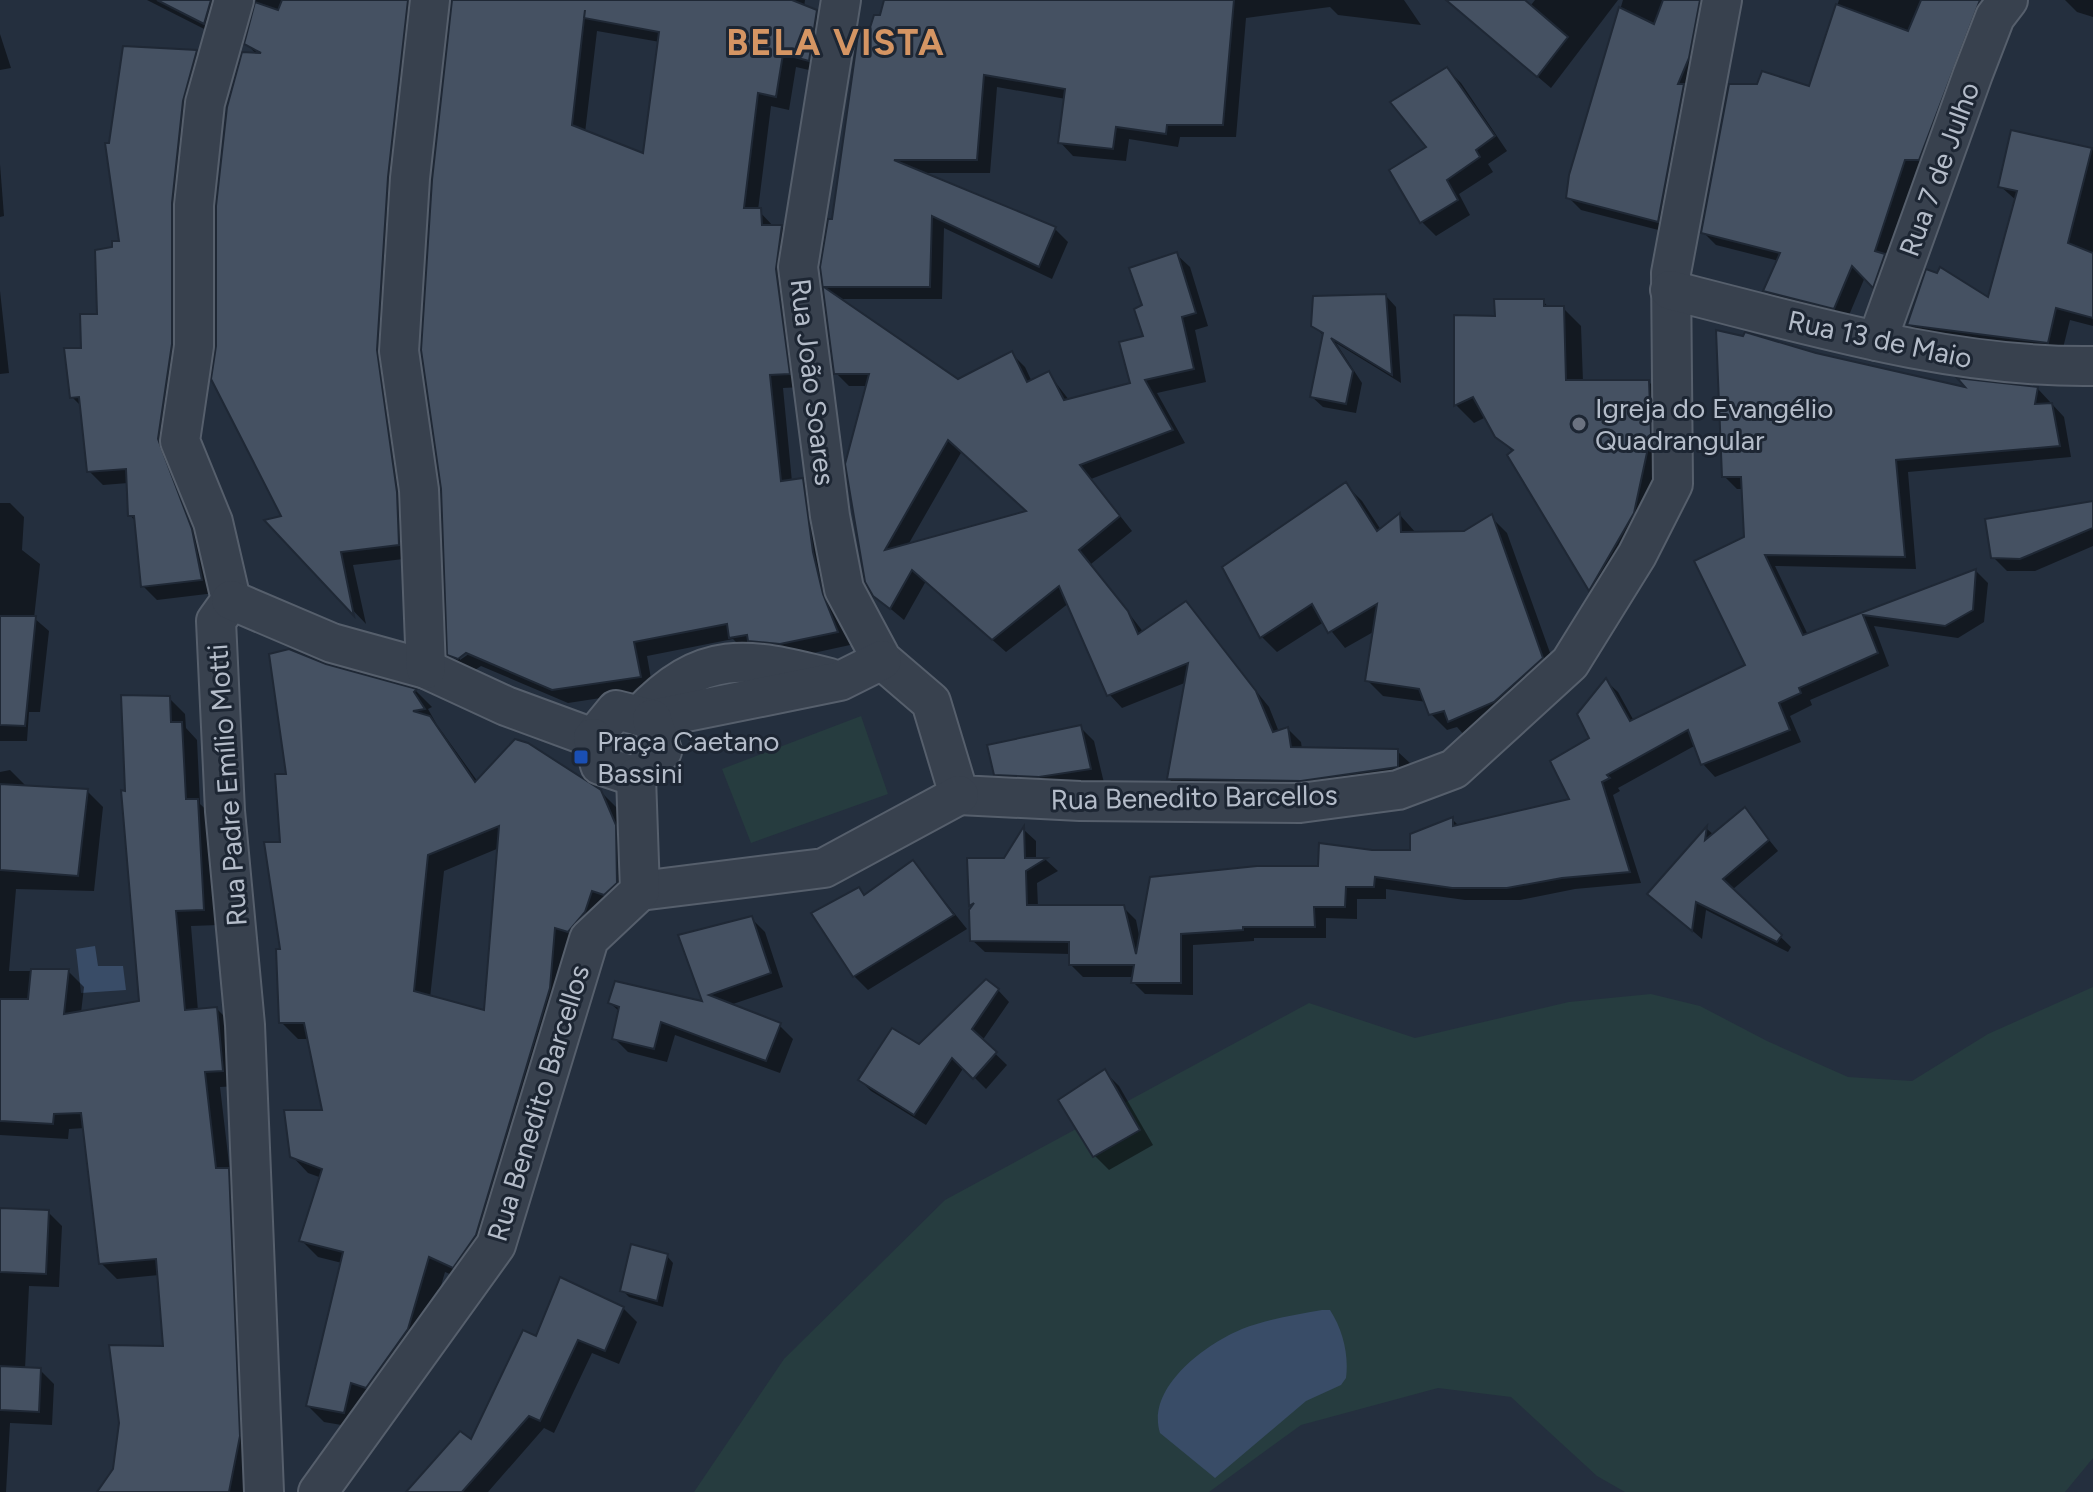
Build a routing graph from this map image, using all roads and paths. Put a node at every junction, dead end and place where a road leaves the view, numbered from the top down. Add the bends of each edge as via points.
1 (234, 0) edge
2 (430, 0) edge
3 (841, 0) edge
4 (1722, 0) edge
5 (2008, 0) edge
6 (1670, 290) junction
7 (1877, 341) junction
8 (2093, 366) edge
9 (231, 600) junction
10 (882, 660) junction
11 (426, 669) junction
12 (651, 709) junction
13 (593, 738) junction
14 (636, 777) junction
15 (959, 795) junction
16 (640, 891) junction
17 (264, 1492) edge
18 (318, 1492) edge

1 - 9 street via 205,103 194,205 194,346 180,441 213,522
2 - 11 street via 410,178 399,351 419,490
3 - 10 street, Rua João Soares via 798,267 844,589
4 - 6 street, Rua Benedito Barcellos
5 - 7 street, Rua 7 de Julho via 1995,17 1973,74
6 - 7 street, Rua 13 de Maio
6 - 15 street, Rua Benedito Barcellos via 1673,484 1637,555 1570,663 1454,769 1398,790 1300,803
7 - 8 street, Rua 13 de Maio via 1990,363
9 - 11 street via 332,643
9 - 17 street, Rua Padre Emílio Motti via 216,621 225,811 245,1025
10 - 12 street via 840,681
10 - 15 street via 931,702
11 - 13 street
12 - 13 street via 616,710
12 - 14 street via 662,751
13 - 14 street via 600,765
14 - 16 street
15 - 16 street via 824,868
16 - 18 street, Rua Benedito Barcellos via 589,939 496,1245

